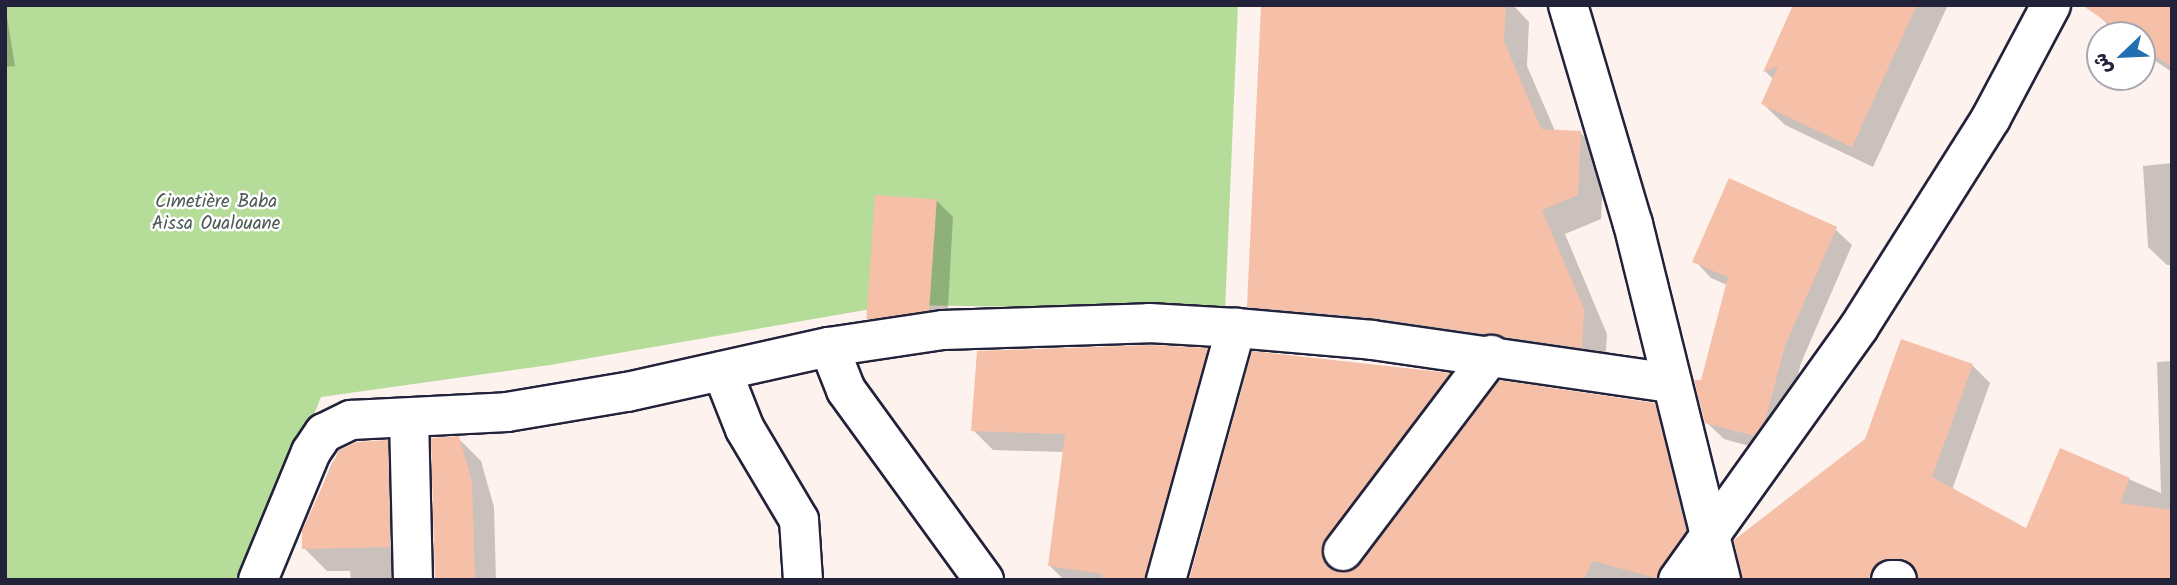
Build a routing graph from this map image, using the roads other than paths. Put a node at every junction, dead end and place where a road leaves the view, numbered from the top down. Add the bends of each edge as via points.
1 (1568, 5) edge
2 (2051, 5) edge
3 (1236, 328) junction
4 (829, 347) junction
5 (1491, 355) junction
6 (722, 371) junction
7 (1672, 383) junction
8 (409, 418) junction
9 (1708, 538) junction
10 (1343, 551) dead end
11 (258, 580) edge
12 (413, 580) edge
13 (803, 580) edge
14 (984, 580) edge
15 (1166, 580) edge
16 (1678, 580) edge
17 (1721, 580) edge
18 (1891, 580) edge
19 (1897, 580) edge

1 - 7 street via 1633,224
2 - 9 street via 1991,118 1859,327
3 - 4 street via 1149,323 943,330
3 - 5 street
3 - 15 street
4 - 6 street
4 - 14 street via 846,390
5 - 7 street
5 - 10 street
6 - 8 street via 507,412
6 - 13 street via 746,429 799,520
7 - 9 street
8 - 11 street via 351,420 324,433 311,452
8 - 12 street
9 - 16 street
9 - 17 street
18 - 19 street

